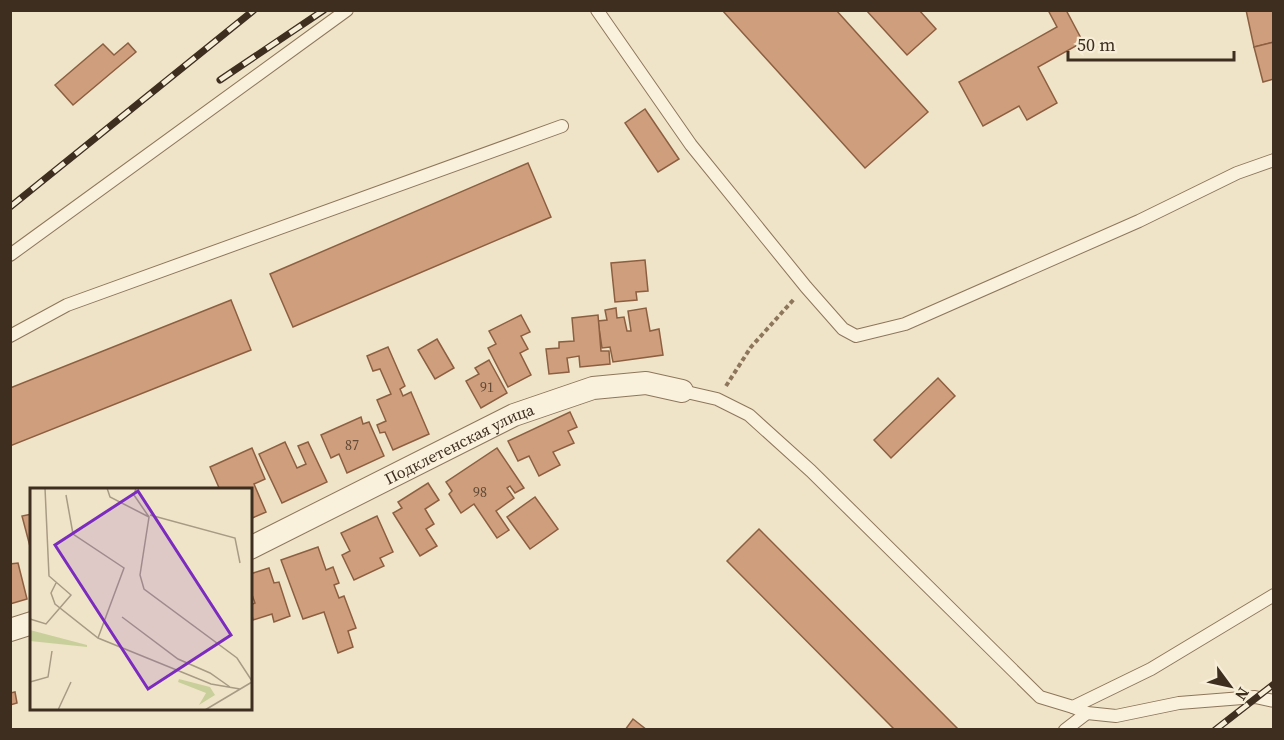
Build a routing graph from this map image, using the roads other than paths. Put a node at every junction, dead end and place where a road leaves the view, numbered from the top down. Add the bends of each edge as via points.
1 (347, 10) edge
2 (597, 10) edge
3 (562, 126) dead end
4 (1274, 160) edge
5 (10, 255) edge
6 (10, 336) edge
7 (682, 391) joint
8 (252, 547) edge
9 (1274, 595) edge
10 (30, 625) edge
11 (10, 630) edge
12 (1274, 701) edge
13 (1073, 707) junction
14 (1087, 713) junction
15 (1065, 729) edge

1 - 5 lane
2 - 4 lane via 691,145 806,287 843,328 856,336 905,324 1139,221 1237,173
3 - 6 lane via 67,305
7 - 8 street, Подклетенская улица via 646,383 593,388 514,415
7 - 13 lane via 717,399 749,415 1040,696
9 - 13 lane via 1151,669
10 - 11 street
12 - 14 lane via 1255,698 1179,703 1116,716
13 - 14 lane
14 - 15 lane

